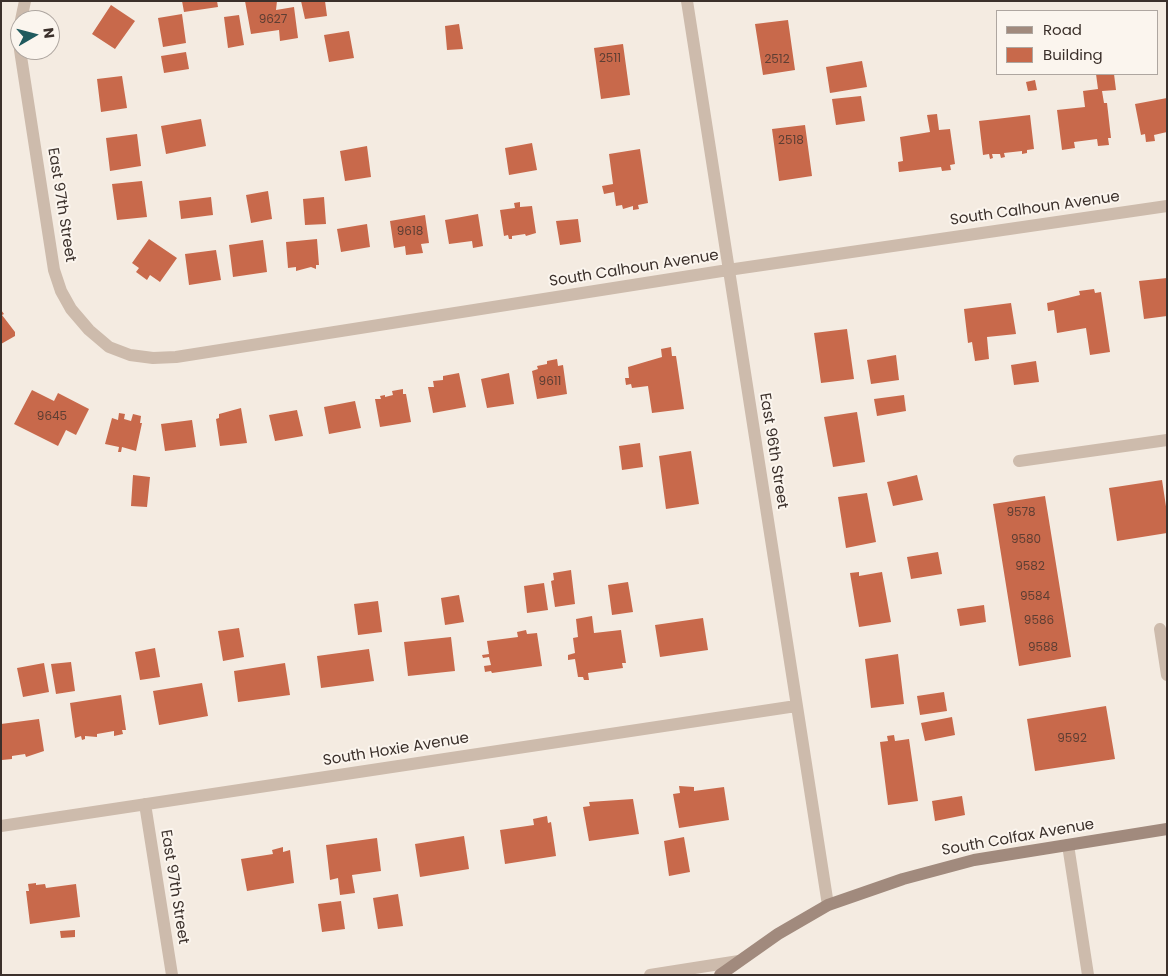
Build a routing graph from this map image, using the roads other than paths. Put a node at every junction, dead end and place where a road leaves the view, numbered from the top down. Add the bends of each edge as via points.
1 (687, 1) edge
2 (22, 60) edge
3 (1167, 206) edge
4 (728, 270) junction
5 (108, 347) joint
6 (1167, 440) edge
7 (1019, 461) dead end
8 (1160, 629) dead end
9 (1167, 675) edge
10 (796, 706) junction
11 (145, 804) junction
12 (1, 826) edge
13 (1167, 829) edge
14 (1068, 845) junction
15 (828, 905) junction
16 (739, 961) junction
17 (172, 975) edge
18 (650, 975) edge
19 (720, 975) edge
20 (1088, 975) edge

1 - 4 street, East 96th Street
2 - 5 street, East 97th Street via 54,270 71,309
3 - 4 street, South Calhoun Avenue
4 - 5 street, South Calhoun Avenue via 176,357 130,355
4 - 10 street, East 96th Street
6 - 7 street
8 - 9 street
10 - 11 street, South Hoxie Avenue
10 - 15 street, East 96th Street
11 - 12 street, South Hoxie Avenue
11 - 17 street, East 97th Street
13 - 14 main road, South Colfax Avenue
14 - 15 main road, South Colfax Avenue via 974,860 903,879
14 - 20 street
15 - 16 main road, South Colfax Avenue
16 - 18 street
16 - 19 main road, South Colfax Avenue

